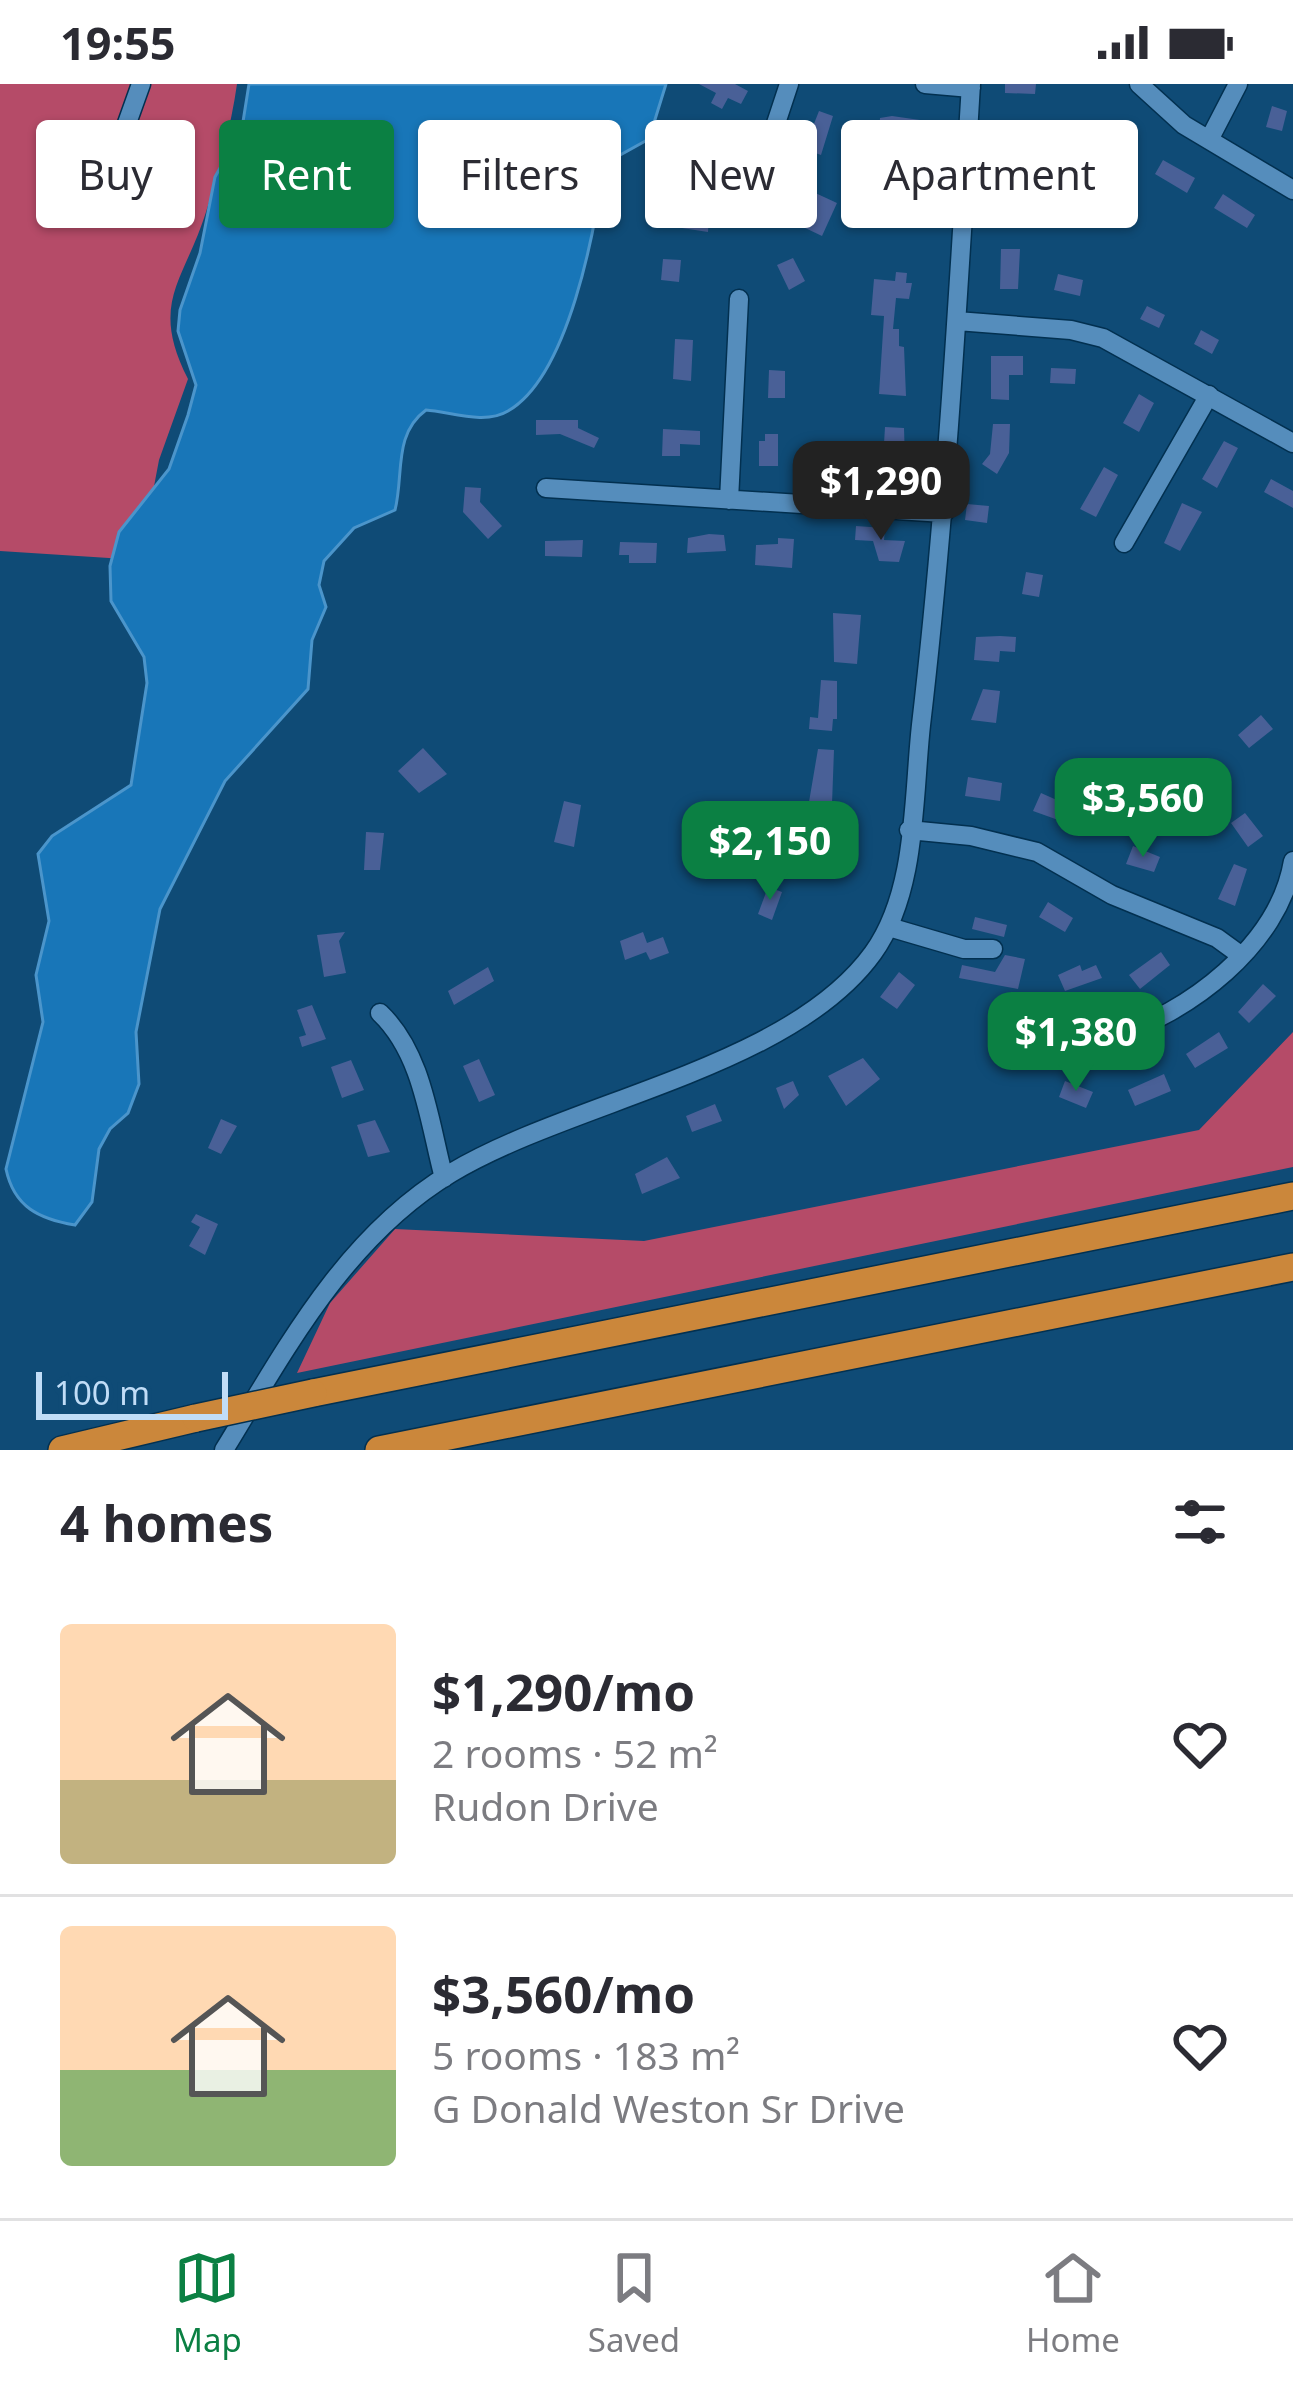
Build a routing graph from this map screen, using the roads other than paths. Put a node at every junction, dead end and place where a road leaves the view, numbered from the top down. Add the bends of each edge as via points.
1 (141, 84) edge
2 (789, 84) edge
3 (925, 84) edge
4 (1138, 84) edge
5 (1238, 84) edge
6 (971, 86) edge
7 (128, 120) edge
8 (777, 120) edge
9 (1209, 140) junction
10 (1293, 190) edge
11 (739, 298) dead end
12 (957, 321) junction
13 (1209, 395) junction
14 (1293, 443) edge
15 (546, 488) dead end
16 (729, 500) junction
17 (944, 513) junction
18 (1124, 543) dead end
19 (909, 830) junction
20 (1293, 860) edge
21 (889, 927) junction
22 (993, 949) dead end
23 (1239, 954) junction
24 (380, 1013) dead end
25 (1112, 1037) dead end
26 (444, 1178) junction
27 (1293, 1196) edge
28 (1293, 1267) edge
29 (62, 1450) edge
30 (224, 1450) edge
31 (379, 1450) edge

1 - 7 street
2 - 8 street
3 - 6 street
4 - 9 street
5 - 9 street
6 - 12 street
9 - 10 street
11 - 16 street
12 - 13 street via 1103,338
12 - 17 street
13 - 14 street
13 - 18 street
15 - 16 street
16 - 17 street
17 - 19 street
19 - 21 street
19 - 23 street via 1037,853
20 - 23 street via 1282,897
21 - 22 street via 964,949
21 - 26 street via 851,980 806,1017 501,1145
23 - 25 street via 1189,1004
24 - 26 street via 403,1035
26 - 30 street via 347,1261
27 - 29 highway, bridge
28 - 31 highway

